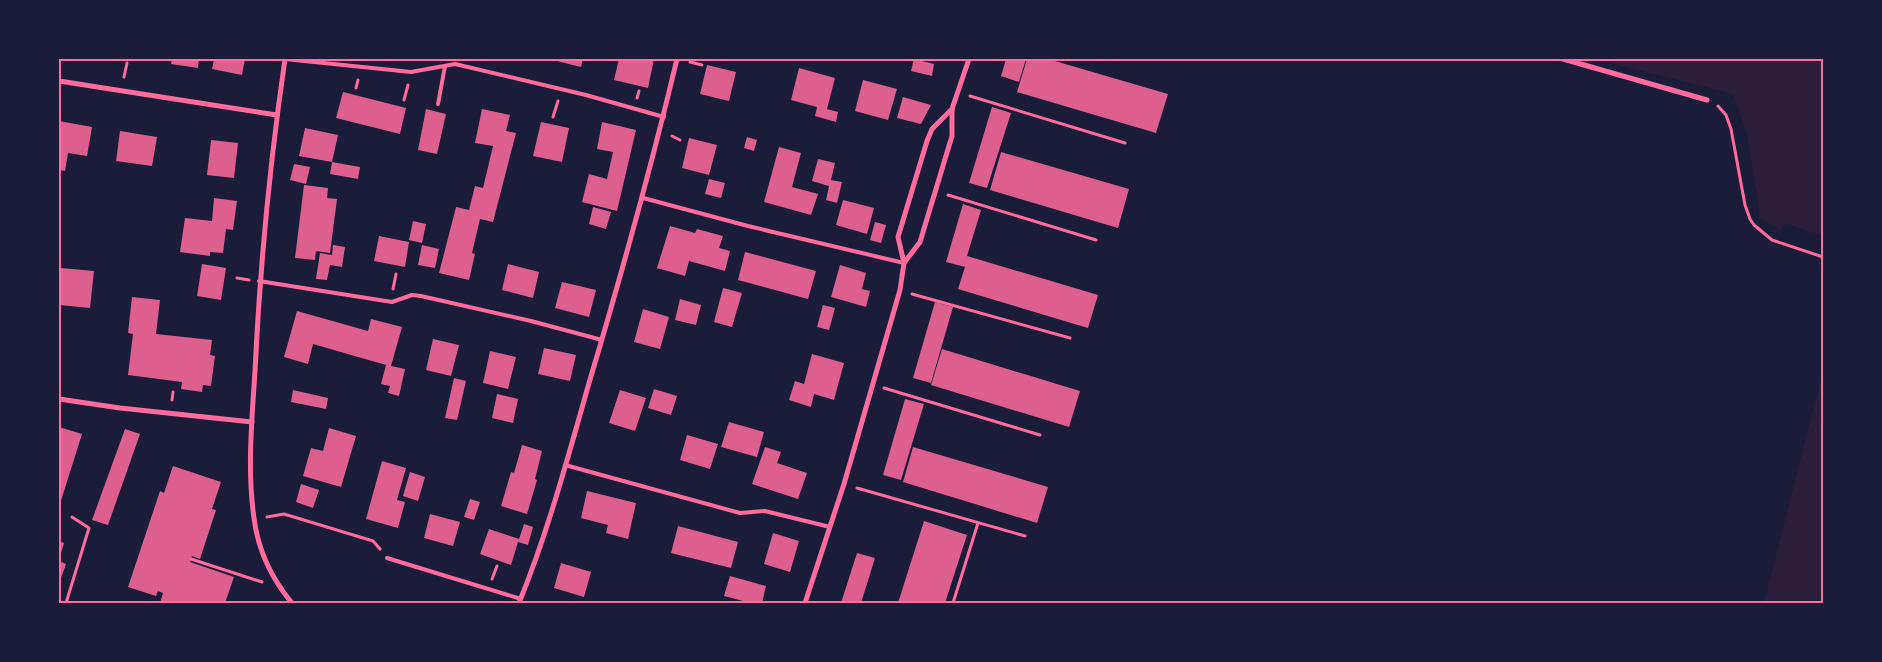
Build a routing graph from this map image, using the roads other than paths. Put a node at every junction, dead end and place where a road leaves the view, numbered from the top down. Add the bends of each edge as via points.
1 (285, 59) edge
2 (677, 59) edge
3 (969, 59) edge
4 (1563, 59) edge
5 (446, 66) junction
6 (59, 81) edge
7 (1707, 100) road end
8 (438, 104) dead end
9 (952, 109) junction
10 (277, 115) junction
11 (664, 116) junction
12 (643, 198) junction
13 (904, 263) junction
14 (259, 281) junction
15 (602, 340) junction
16 (59, 399) edge
17 (252, 422) junction
18 (565, 465) junction
19 (830, 527) junction
20 (387, 558) road end
21 (520, 601) edge
22 (292, 603) edge
23 (805, 603) edge

1 - 5 lane via 411,72
1 - 10 street
2 - 11 street
3 - 9 street
4 - 7 street
5 - 8 lane
5 - 11 lane via 455,64
6 - 10 street
9 - 13 street via 952,136 936,192 920,242
9 - 13 street via 932,129 927,141 898,236
10 - 14 street
11 - 12 street
12 - 13 lane
12 - 15 street
13 - 19 street via 900,290
14 - 15 lane via 392,302 421,296 531,320
14 - 17 street
15 - 18 street
16 - 17 street
17 - 22 street via 251,482 259,544 279,588
18 - 19 lane via 740,513 765,511
18 - 21 street
19 - 23 street
20 - 21 lane

